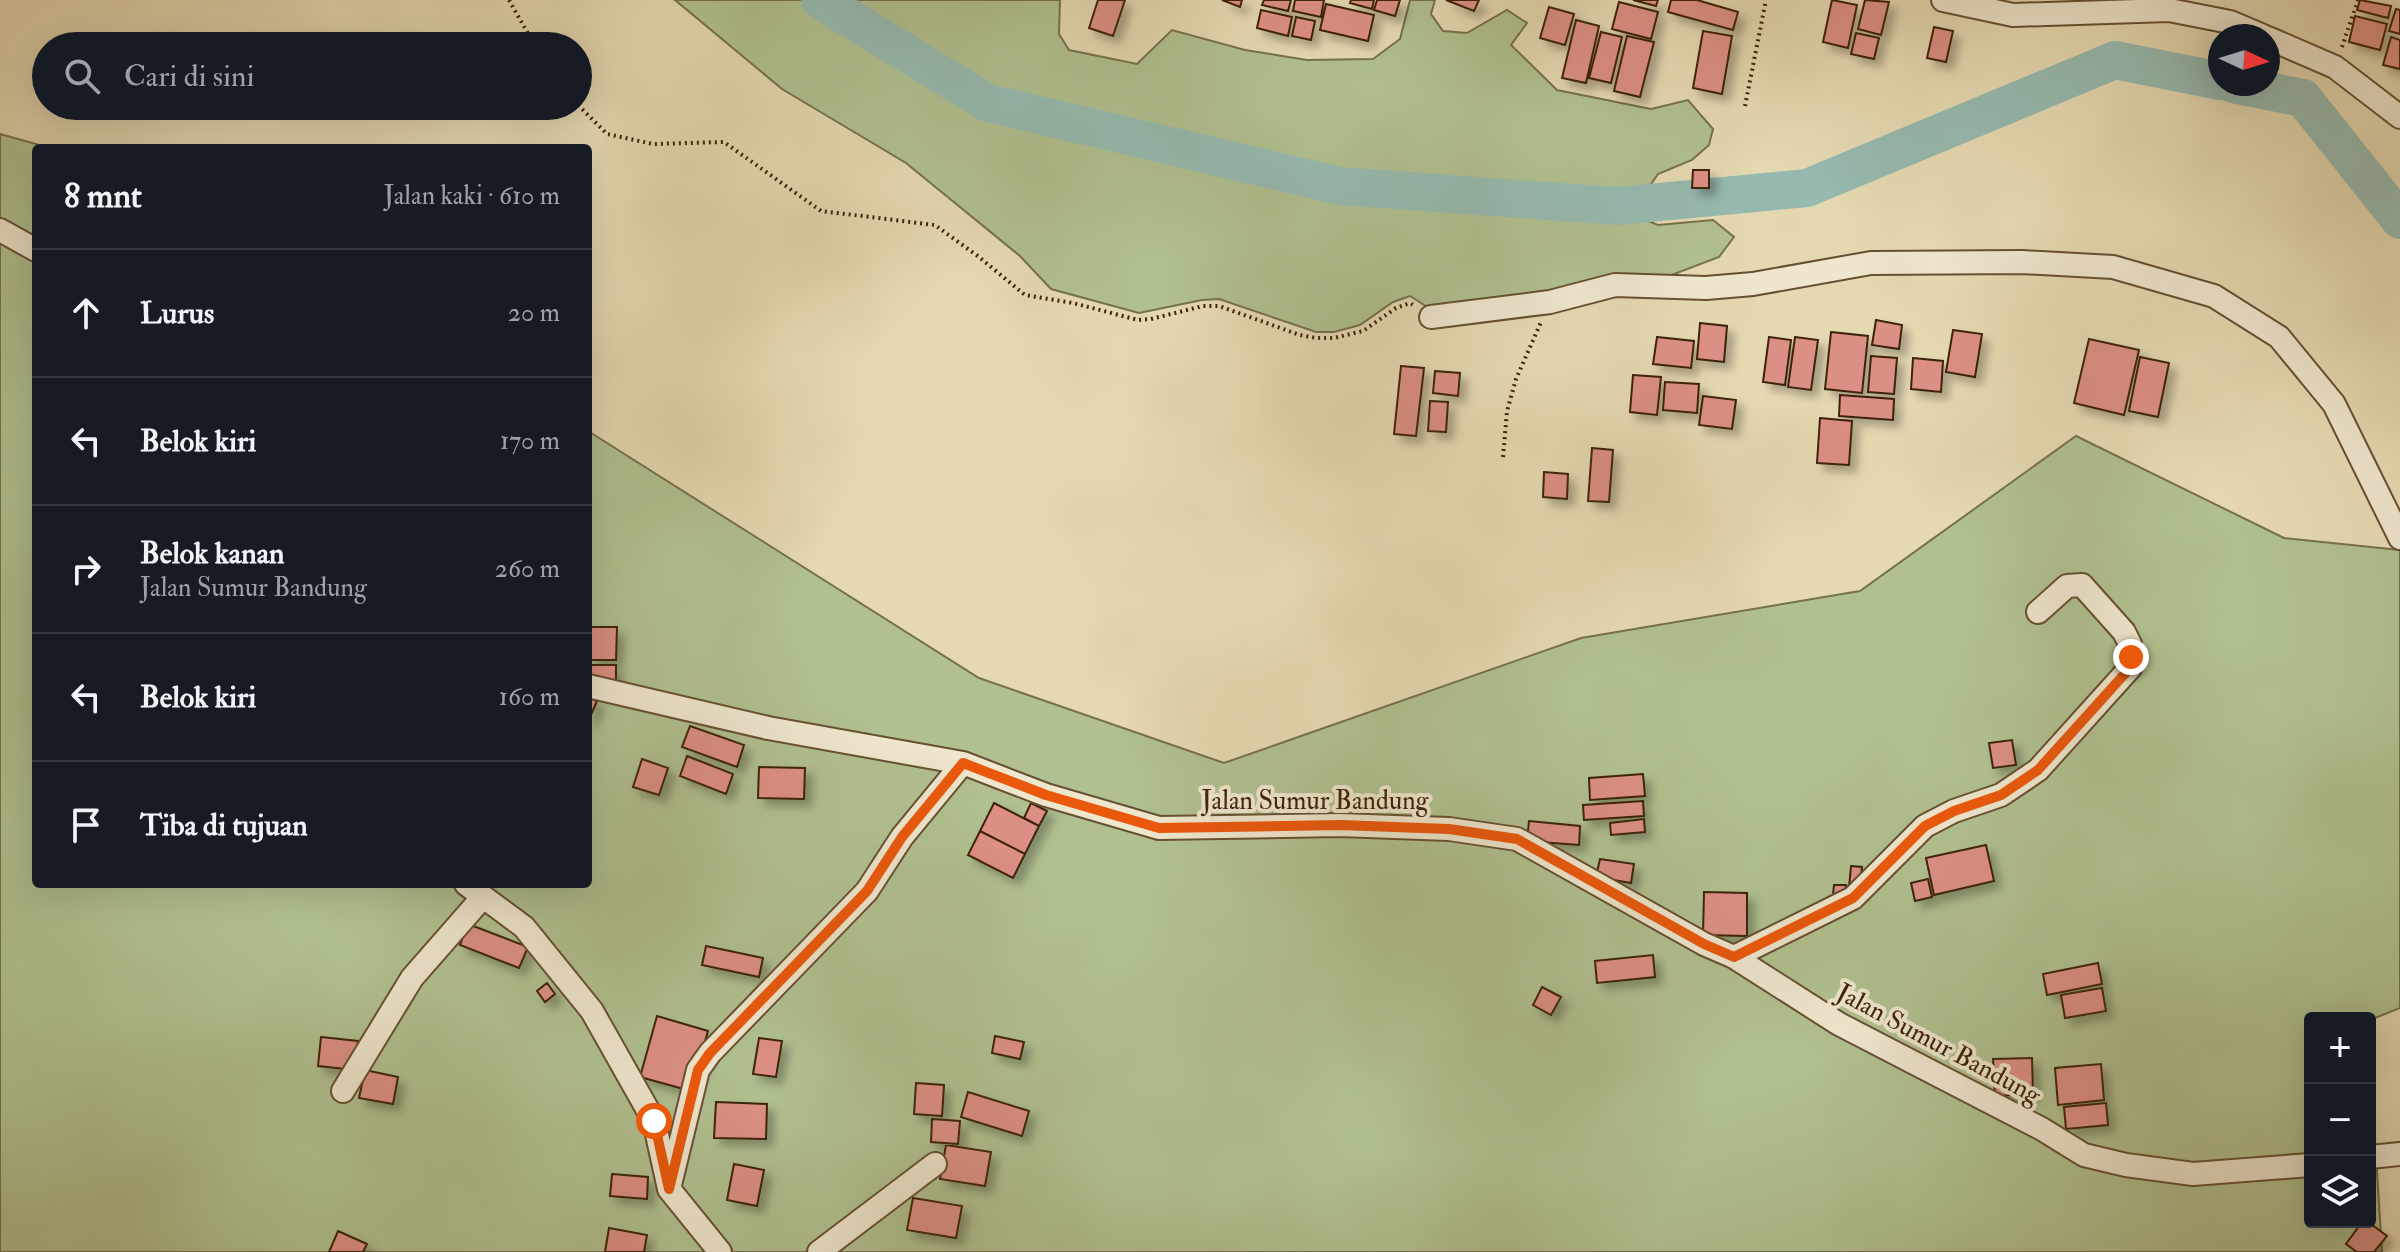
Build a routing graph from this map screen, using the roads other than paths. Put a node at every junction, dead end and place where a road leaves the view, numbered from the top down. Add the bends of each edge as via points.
1 (1943, 0) edge
2 (2235, 24) edge
3 (2280, 43) edge
4 (2400, 117) edge
5 (0, 230) edge
6 (32, 248) edge
7 (1431, 317) road end
8 (2400, 538) edge
9 (2038, 612) dead end
10 (592, 687) edge
11 (963, 763) junction
12 (474, 891) edge
13 (1734, 957) junction
14 (343, 1091) dead end
15 (2400, 1154) edge
16 (2376, 1156) edge
17 (935, 1164) dead end
18 (2304, 1165) edge
19 (669, 1189) junction
20 (720, 1252) edge
21 (819, 1252) edge

1 - 2 street via 2013,15 2169,10
3 - 4 street via 2335,67
5 - 6 street
7 - 8 street via 1550,302 1615,285 1706,288 1871,263 2113,267 2214,296 2279,337 2334,404
9 - 13 street via 2067,586 2082,585 2124,632 2130,668 2038,770 2001,795 1925,826 1853,898
10 - 11 street, Jalan Sumur Bandung via 768,728
11 - 13 street, Jalan Sumur Bandung via 1046,795 1159,828 1340,825 1449,829 1517,839
11 - 19 street via 902,837 867,891 698,1070
12 - 14 street via 412,978
12 - 19 street via 524,927 592,1011 654,1121
13 - 18 street, Jalan Sumur Bandung via 1839,1024 2084,1155 2193,1174
15 - 16 street
17 - 21 street
19 - 20 street

